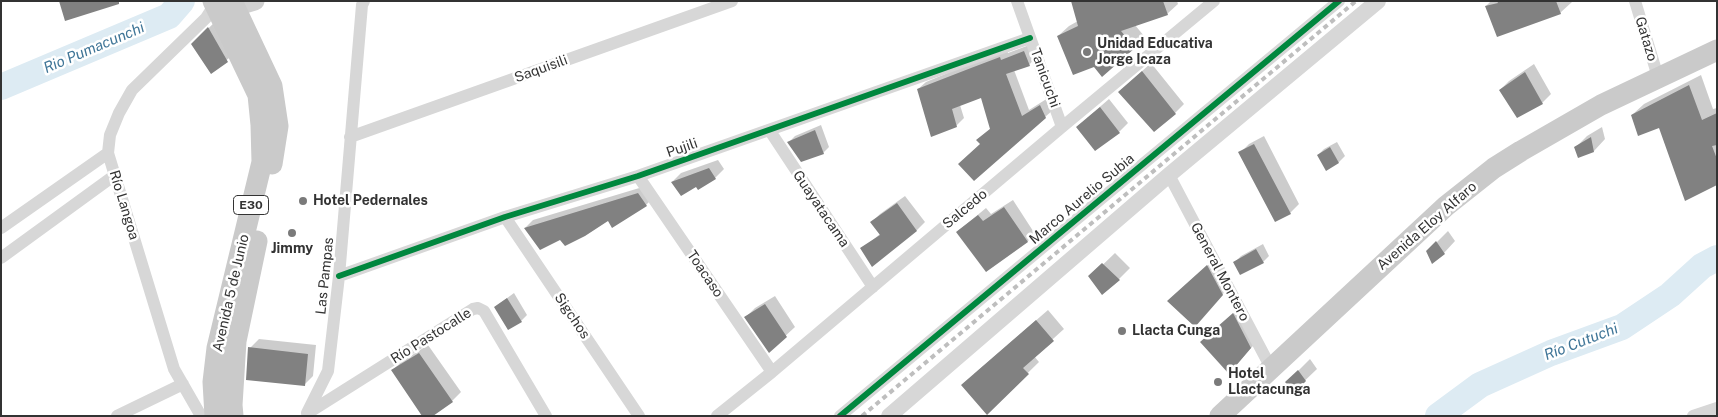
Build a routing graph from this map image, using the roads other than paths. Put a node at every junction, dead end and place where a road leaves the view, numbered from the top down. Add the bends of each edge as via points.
1 (364, 1) edge
2 (732, 1) edge
3 (1017, 1) edge
4 (1214, 1) edge
5 (1339, 1) edge
6 (1378, 1) edge
7 (1635, 1) edge
8 (224, 6) edge
9 (1030, 38) junction
10 (1717, 50) edge
11 (1658, 77) junction
12 (1062, 127) junction
13 (770, 131) junction
14 (350, 137) junction
15 (108, 153) junction
16 (115, 175) junction
17 (1169, 175) junction
18 (638, 176) junction
19 (505, 217) junction
20 (1, 228) edge
21 (1, 258) edge
22 (339, 276) junction
23 (873, 287) junction
24 (1270, 368) junction
25 (772, 372) junction
26 (183, 384) junction
27 (1717, 408) edge
28 (306, 415) edge
29 (117, 416) edge
30 (201, 416) edge
31 (215, 416) edge
32 (234, 416) edge
33 (546, 416) edge
34 (639, 416) edge
35 (717, 416) edge
36 (840, 416) edge
37 (889, 416) edge
38 (1220, 416) edge
39 (1693, 416) edge

1 - 14 street, Las Pampas
2 - 14 street, Saquisili
3 - 9 street, Tanicuchi
4 - 12 street, Salcedo
5 - 36 street, Marco Aurelio Subia
6 - 17 street
7 - 11 street, Gatazo
8 - 15 street, Río Langoa via 132,90 110,135
8 - 31 main road, Avenida 5 de Junio / E30 via 258,95 262,162 217,348 213,382
8 - 32 main road, Avenida 5 de Junio / E30 via 272,86 278,126 269,188 236,341
9 - 12 street, Tanicuchi
9 - 13 street, Pujili
10 - 11 main road, Avenida Eloy Alfaro
11 - 24 main road, Avenida Eloy Alfaro via 1601,105 1494,168 1446,206
12 - 23 street, Salcedo
13 - 18 street, Pujili
13 - 23 street, Guayatacama
14 - 22 street, Las Pampas
15 - 16 street, Río Langoa
15 - 20 street
16 - 21 street
16 - 26 street, Río Langoa via 174,369
17 - 24 street, General Montero
17 - 37 street
18 - 19 street, Pujili
18 - 25 street, Toacaso
19 - 22 street, Pujili
19 - 34 street, Sigchos
22 - 28 street, Las Pampas via 328,371
23 - 25 street, Salcedo
24 - 38 main road, Avenida Eloy Alfaro
25 - 35 street, Salcedo
26 - 29 street
26 - 30 street, Río Langoa
27 - 39 street
28 - 33 street, Río Pastocalle via 478,308 484,311

